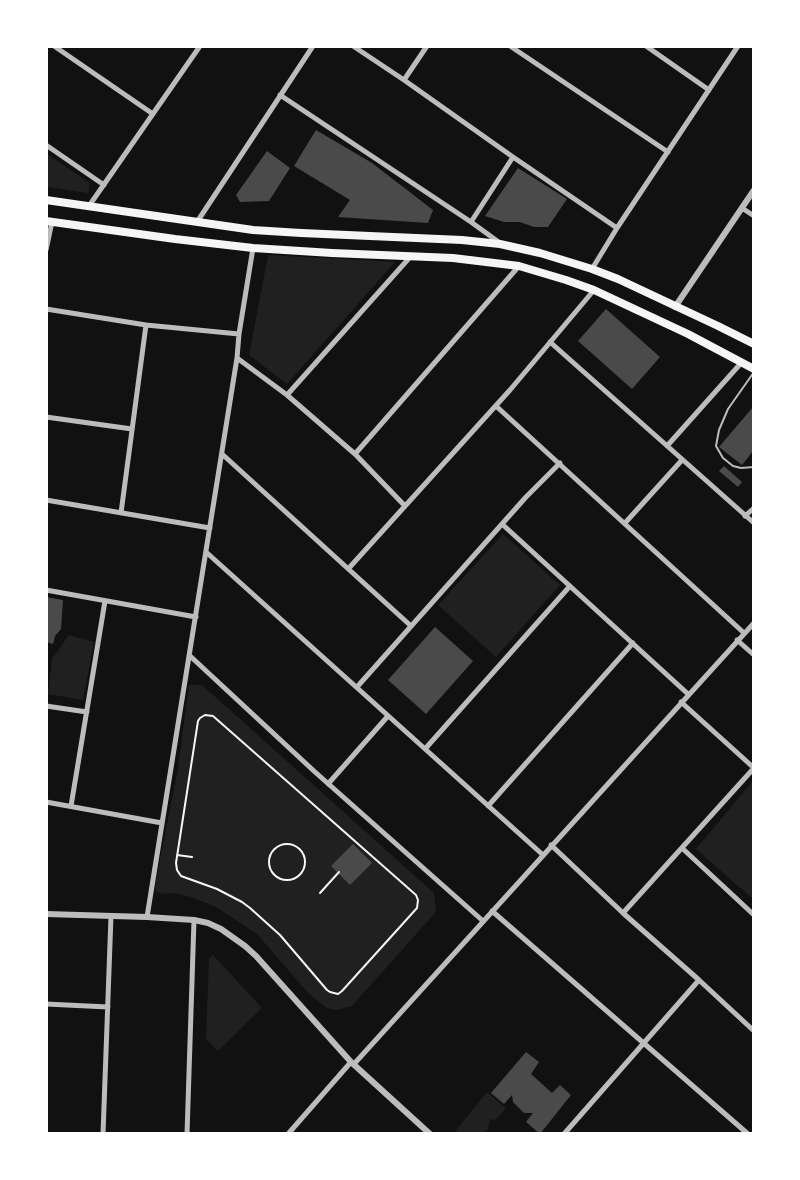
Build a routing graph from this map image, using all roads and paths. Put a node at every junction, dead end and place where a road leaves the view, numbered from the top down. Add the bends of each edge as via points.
1 (54, 46) edge
2 (313, 46) edge
3 (353, 46) edge
4 (427, 46) edge
5 (510, 46) edge
6 (646, 46) edge
7 (738, 46) edge
8 (199, 47) edge
9 (404, 80) junction
10 (709, 90) junction
11 (280, 95) junction
12 (153, 114) junction
13 (46, 145) edge
14 (668, 152) junction
15 (513, 158) junction
16 (104, 185) junction
17 (753, 190) edge
18 (46, 200) edge
19 (89, 206) junction
20 (742, 208) junction
21 (753, 216) edge
22 (49, 221) edge
23 (197, 222) junction
24 (471, 222) junction
25 (617, 228) junction
26 (500, 244) junction
27 (253, 248) junction
28 (46, 250) edge
29 (411, 256) junction
30 (519, 266) junction
31 (592, 269) junction
32 (594, 290) junction
33 (675, 307) junction
34 (46, 309) edge
35 (146, 325) junction
36 (239, 334) junction
37 (550, 342) junction
38 (753, 344) edge
39 (237, 358) junction
40 (742, 362) junction
41 (753, 370) edge
42 (287, 395) junction
43 (496, 406) junction
44 (46, 417) edge
45 (132, 429) junction
46 (666, 446) junction
47 (222, 454) junction
48 (355, 454) junction
49 (682, 460) junction
50 (560, 463) junction
51 (753, 467) edge
52 (46, 501) edge
53 (405, 506) junction
54 (753, 508) edge
55 (121, 513) junction
56 (745, 516) junction
57 (625, 523) junction
58 (753, 523) edge
59 (502, 524) junction
60 (210, 528) junction
61 (206, 552) junction
62 (349, 568) junction
63 (570, 586) junction
64 (46, 590) edge
65 (105, 601) junction
66 (195, 617) junction
67 (753, 623) edge
68 (411, 626) junction
69 (744, 633) junction
70 (738, 640) junction
71 (633, 643) junction
72 (189, 655) junction
73 (753, 655) edge
74 (357, 687) junction
75 (688, 694) junction
76 (681, 702) junction
77 (46, 706) edge
78 (87, 712) junction
79 (388, 716) junction
80 (425, 748) junction
81 (753, 768) edge
82 (328, 784) junction
83 (46, 802) edge
84 (71, 806) junction
85 (488, 806) junction
86 (162, 823) junction
87 (552, 845) junction
88 (682, 848) junction
89 (177, 855) junction
90 (543, 855) junction
91 (192, 857) dead end
92 (339, 872) dead end
93 (277, 877) joint
94 (320, 893) dead end
95 (492, 911) junction
96 (623, 913) junction
97 (46, 914) edge
98 (753, 915) edge
99 (111, 916) junction
100 (147, 917) junction
101 (194, 920) junction
102 (483, 921) junction
103 (699, 980) junction
104 (46, 1004) edge
105 (108, 1007) junction
106 (753, 1031) edge
107 (643, 1042) junction
108 (353, 1063) junction
109 (103, 1134) edge
110 (188, 1134) edge
111 (288, 1134) edge
112 (430, 1134) edge
113 (564, 1134) edge
114 (748, 1134) edge

1 - 12 street
2 - 11 street
3 - 9 street
4 - 9 street
5 - 14 street
6 - 10 street
7 - 10 street
8 - 12 street
9 - 15 street
10 - 14 street
11 - 23 street
11 - 24 street
12 - 16 street
13 - 16 street
14 - 25 street
15 - 24 street
15 - 25 street
16 - 19 street
17 - 20 street
18 - 19 main road
19 - 23 main road
20 - 21 street
20 - 33 street
22 - 27 main road
22 - 28 street
23 - 26 main road via 253,230
24 - 26 street
25 - 31 street
26 - 31 main road
27 - 29 main road
27 - 36 street
29 - 30 main road
29 - 42 street
30 - 32 main road
30 - 48 street
31 - 33 main road
32 - 37 street
32 - 40 main road
33 - 38 main road
34 - 35 street
35 - 36 street
35 - 45 street
36 - 39 street
37 - 43 street
37 - 46 street
39 - 42 street
39 - 47 street
40 - 41 main road
40 - 46 street
41 - 51 lane via 728,409 716,446 733,465
42 - 48 street
43 - 50 street
43 - 53 street
44 - 45 street
45 - 55 street
46 - 49 street
47 - 60 street
47 - 62 street
48 - 53 street
49 - 56 street
49 - 57 street
50 - 57 street
50 - 59 street
52 - 55 street
53 - 62 street
54 - 56 street
55 - 60 street
56 - 58 street
57 - 69 street
59 - 63 street
59 - 68 street
60 - 61 street
61 - 66 street
61 - 74 street
62 - 68 street
63 - 71 street
63 - 80 street
64 - 65 street
65 - 66 street
65 - 78 street
66 - 72 street
67 - 69 street
68 - 74 street
69 - 70 street
70 - 73 street
70 - 75 street
71 - 75 street
71 - 85 street
72 - 82 street
72 - 86 street
74 - 79 street
75 - 76 street
76 - 81 street
76 - 87 street
77 - 78 street
78 - 84 street
79 - 80 street
79 - 82 street
80 - 85 street
81 - 88 street
82 - 102 street
83 - 84 street
84 - 86 street
85 - 90 street
86 - 100 street
87 - 90 street
87 - 96 street
88 - 96 street
88 - 98 street
89 - 89 path via 198,721 210,715 416,895 418,904 338,994 327,990 280,935 250,908 217,889 181,876
89 - 91 path
90 - 95 street
92 - 94 path
93 - 93 path via 268,862 272,851 287,843 298,848 305,858 303,870 288,880
95 - 102 street
95 - 107 street
96 - 103 street
97 - 99 street
99 - 100 street
99 - 105 street
100 - 101 street
101 - 108 street via 221,929 245,946
101 - 110 street
102 - 108 street
103 - 106 street
103 - 107 street
104 - 105 street
105 - 109 street
107 - 113 street
107 - 114 street
108 - 111 street
108 - 112 street

